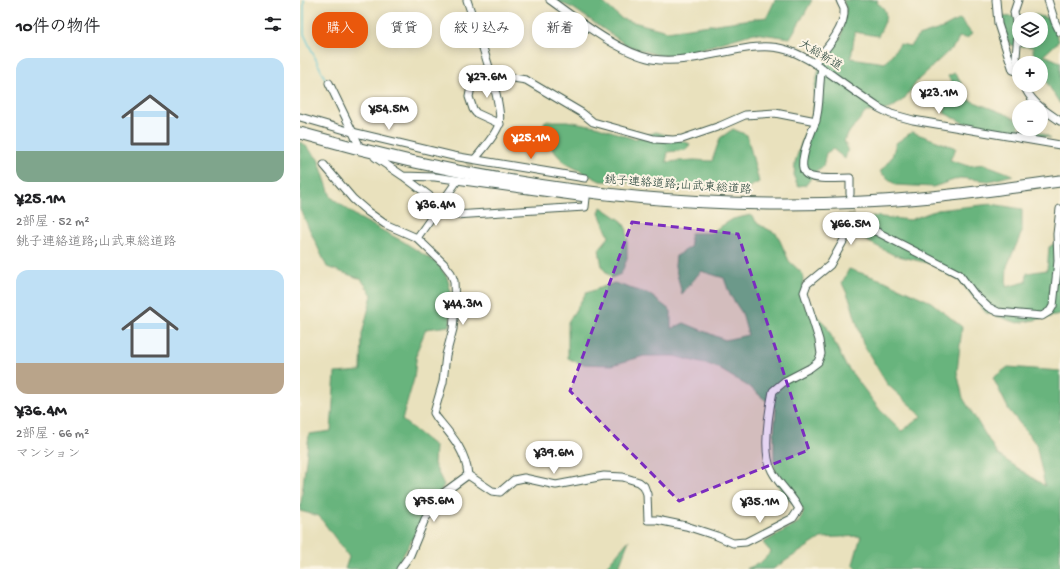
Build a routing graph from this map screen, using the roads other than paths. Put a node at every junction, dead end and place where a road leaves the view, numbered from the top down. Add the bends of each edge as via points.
1 (467, 0) edge
2 (550, 0) edge
3 (840, 0) edge
4 (996, 0) edge
5 (1018, 0) edge
6 (1048, 0) edge
7 (1060, 32) edge
8 (1016, 56) edge
9 (814, 63) junction
10 (1012, 67) edge
11 (822, 68) junction
12 (491, 72) junction
13 (329, 83) dead end
14 (1027, 92) edge
15 (300, 117) edge
16 (816, 121) junction
17 (1060, 121) edge
18 (500, 124) junction
19 (352, 132) junction
20 (300, 133) edge
21 (1060, 145) edge
22 (357, 146) junction
23 (375, 157) dead end
24 (475, 159) junction
25 (324, 165) dead end
26 (403, 176) junction
27 (585, 178) dead end
28 (457, 181) junction
29 (1060, 181) edge
30 (850, 194) tunnel mouth
31 (440, 205) junction
32 (1060, 209) edge
33 (417, 238) junction
34 (468, 475) junction
35 (400, 569) edge

1 - 12 street
2 - 9 street, 大総新道 via 615,43 653,59 677,60 755,47 772,47 786,49
3 - 9 street via 844,9 842,22 834,38
4 - 10 street via 998,24
5 - 8 street via 1014,12 1018,32
6 - 7 street
9 - 11 street, 大総新道
11 - 16 street
11 - 21 street, 大総新道 via 891,114 912,120
12 - 16 street via 526,80 593,122 654,139 682,139 746,115 775,113
12 - 18 street via 500,110
12 - 18 street via 481,76 471,88 469,97 476,113
13 - 19 street
14 - 17 street via 1032,100
15 - 19 street
16 - 30 street via 804,155 805,173 811,178 850,178
18 - 24 street
19 - 22 street
19 - 24 street
20 - 22 highway, 銚子連絡道路;山武東総道路
22 - 29 highway, 銚子連絡道路;山武東総道路 via 433,166 548,187 697,202 864,202 925,198
23 - 26 street
24 - 27 street
25 - 33 street via 368,212 385,224
26 - 28 street
26 - 31 street
28 - 31 street
28 - 31 street via 586,198 585,206 455,215
31 - 33 street
32 - 34 street via 1053,306 1042,316 998,312 988,307 959,274 852,218 845,238 830,265 807,284 804,292 819,340 821,354 818,362 772,391 767,442 768,462 772,472 799,509 793,518 746,542 733,543 686,526 648,520 647,494 644,486 623,477 604,476 556,485 524,478 514,480 500,492 492,491
33 - 34 street via 444,264 454,282 453,329 434,413 464,454
34 - 35 street via 442,494 425,519 410,555

